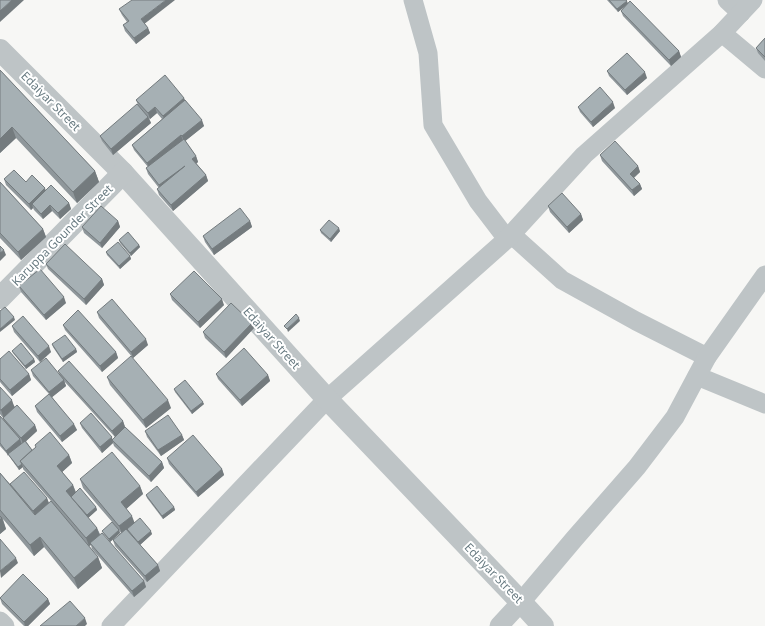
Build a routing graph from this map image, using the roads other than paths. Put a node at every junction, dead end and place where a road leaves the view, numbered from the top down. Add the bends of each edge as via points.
1 (413, 0) edge
2 (727, 0) edge
3 (747, 6) edge
4 (722, 32) junction
5 (0, 50) edge
6 (765, 69) edge
7 (123, 173) junction
8 (509, 237) junction
9 (765, 275) edge
10 (0, 298) edge
11 (707, 357) junction
12 (697, 376) junction
13 (327, 399) junction
14 (765, 404) edge
15 (521, 602) junction
16 (0, 621) edge
17 (6, 626) edge
18 (111, 626) edge
19 (499, 626) edge
20 (543, 626) edge

1 - 8 street via 428,53 434,125 478,200
2 - 3 street
3 - 4 street
4 - 6 street
4 - 8 street via 584,156
5 - 7 street, Edaiyar Street
7 - 10 street, Karuppa Gounder Street
7 - 13 street, Edaiyar Street
8 - 11 street via 562,280
8 - 13 street
9 - 11 street
11 - 12 street
12 - 14 street
12 - 15 street via 675,417 638,467
13 - 15 street, Edaiyar Street
13 - 18 street
15 - 19 street
15 - 20 street, Edaiyar Street
16 - 17 street

